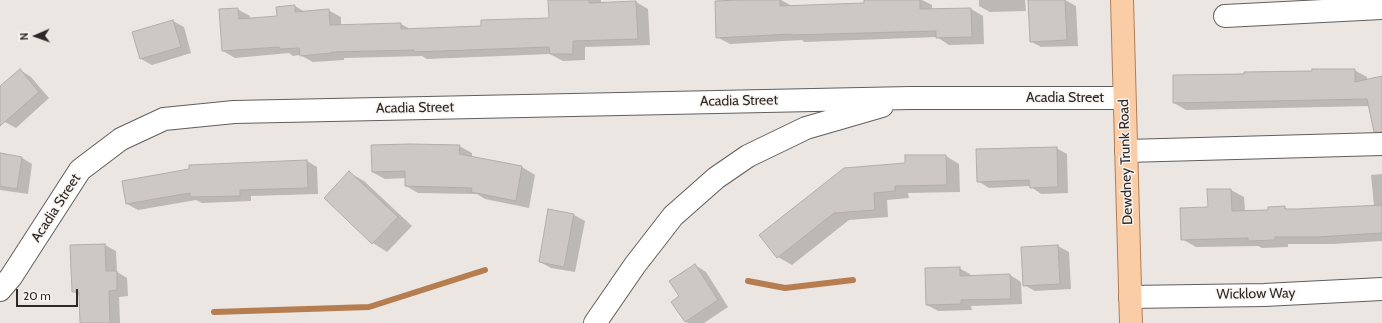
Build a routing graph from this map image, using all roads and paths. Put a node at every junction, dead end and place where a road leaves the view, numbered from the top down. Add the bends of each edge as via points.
1 (1122, 0) edge
2 (1382, 8) edge
3 (1225, 16) dead end
4 (910, 98) junction
5 (1124, 98) junction
6 (1382, 144) edge
7 (1126, 151) junction
8 (1382, 289) edge
9 (0, 290) edge
10 (1130, 297) junction
11 (596, 323) edge
12 (1131, 323) edge

1 - 5 main road, Dewdney Trunk Road
2 - 3 street
4 - 5 street, Acadia Street
4 - 9 street, Acadia Street via 234,112 164,119 121,139 80,170
4 - 11 street, Acadia Street via 806,128 748,156 716,178 673,216 635,265
5 - 7 main road, Dewdney Trunk Road
6 - 7 street
7 - 10 main road, Dewdney Trunk Road
8 - 10 street, Wicklow Way via 1264,295
10 - 12 main road, Dewdney Trunk Road

